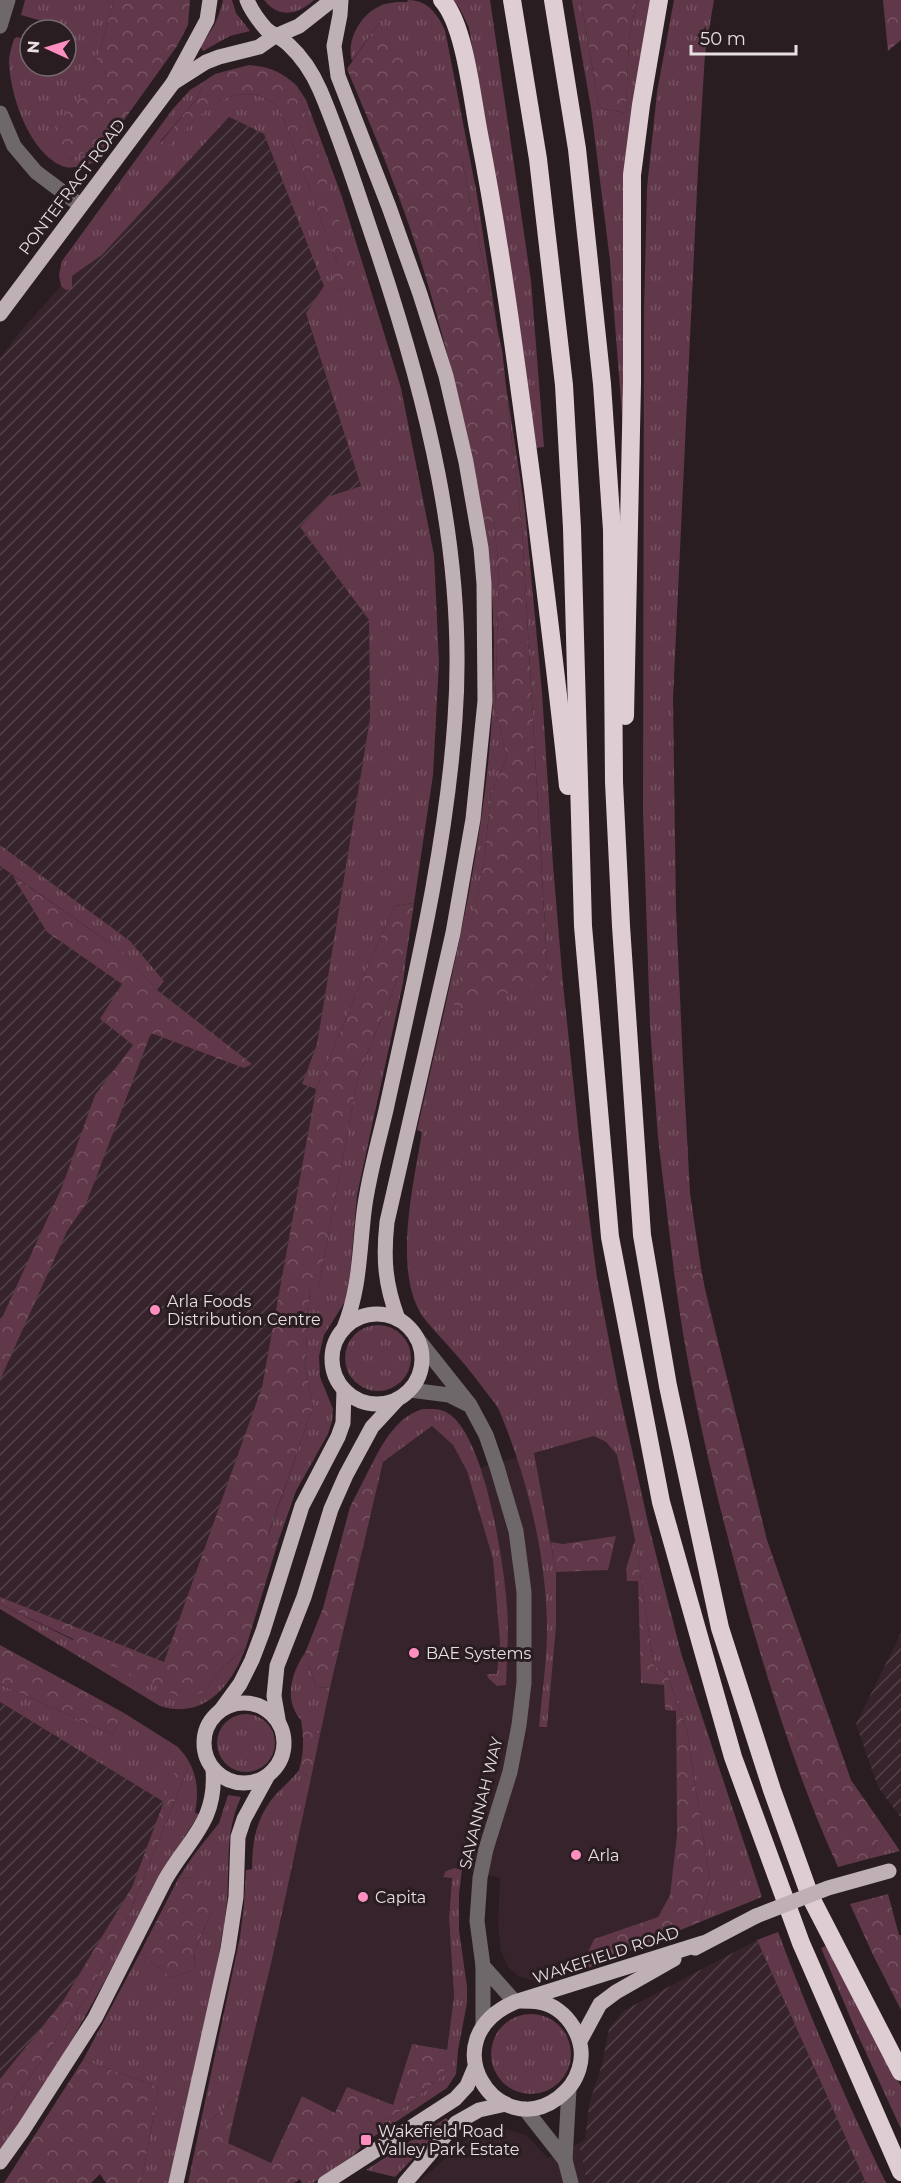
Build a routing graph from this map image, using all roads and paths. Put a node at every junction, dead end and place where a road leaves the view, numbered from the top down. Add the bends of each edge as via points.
1 (8, 0) edge
2 (210, 0) edge
3 (247, 0) edge
4 (332, 0) edge
5 (341, 0) edge
6 (442, 0) edge
7 (512, 0) edge
8 (553, 0) edge
9 (659, 0) edge
10 (0, 26) edge
11 (277, 35) junction
12 (173, 83) junction
13 (0, 113) edge
14 (80, 205) junction
15 (0, 314) edge
16 (583, 926) junction
17 (621, 926) junction
18 (398, 1319) junction
19 (344, 1328) junction
20 (416, 1337) junction
21 (344, 1390) junction
22 (410, 1390) junction
23 (397, 1400) junction
24 (470, 1405) junction
25 (221, 1710) junction
26 (278, 1719) junction
27 (213, 1769) junction
28 (267, 1777) junction
29 (895, 1869) edge
30 (703, 1943) junction
31 (483, 1966) junction
32 (518, 2001) junction
33 (483, 2024) junction
34 (580, 2041) junction
35 (475, 2067) junction
36 (901, 2072) edge
37 (569, 2089) junction
38 (506, 2104) junction
39 (525, 2109) junction
40 (565, 2160) junction
41 (0, 2162) edge
42 (901, 2172) edge
43 (176, 2183) edge
44 (325, 2183) edge
45 (405, 2183) edge
46 (571, 2183) edge

1 - 10 street
2 - 12 main road, PONTEFRACT ROAD via 207,20
3 - 11 main road via 266,29
4 - 11 main road, PONTEFRACT ROAD via 299,26
5 - 18 main road via 334,46 338,76 393,218 446,376 466,462 484,584 485,701 473,819 453,933 387,1222 384,1267
6 - 16 highway via 454,18 461,43 513,335 553,639
7 - 16 highway via 538,159 564,386 572,528
8 - 17 highway via 577,149 602,384 612,530 614,782
9 - 17 highway via 632,175 632,383
11 - 12 main road, PONTEFRACT ROAD via 259,47 206,62
11 - 19 main road via 301,58 319,86 394,301 433,446 449,530 457,618 455,719 441,839 364,1208 353,1305
12 - 14 main road, PONTEFRACT ROAD
13 - 14 street via 14,146 36,172
14 - 15 main road, PONTEFRACT ROAD
16 - 42 highway via 610,1237 661,1502 733,1757 801,1943
17 - 36 highway via 642,1235 668,1386 720,1628 810,1896
18 - 19 main road via 387,1315 363,1316
18 - 20 main road
19 - 21 main road via 336,1340 332,1359 336,1379
20 - 22 main road via 422,1362
20 - 24 street, SAVANNAH WAY
21 - 23 main road via 360,1401 379,1404
21 - 25 main road via 343,1423 338,1437 302,1506 252,1660
22 - 23 main road
22 - 24 street via 448,1395
23 - 26 main road via 358,1449 332,1509 278,1666 274,1696
24 - 31 street, SAVANNAH WAY via 490,1446 516,1531 525,1620 519,1725 480,1878 477,1921
25 - 26 main road via 232,1704 251,1703 269,1710
25 - 27 main road via 210,1721 205,1735 204,1747
26 - 28 main road via 284,1751 276,1769
27 - 28 main road via 238,1784
27 - 41 main road via 215,1790 203,1824 175,1862 95,2018
28 - 43 main road via 238,1837 236,1897 228,1949
29 - 30 main road, WAKEFIELD ROAD, bridge via 828,1888 756,1916
30 - 32 main road, WAKEFIELD ROAD
30 - 34 main road, WAKEFIELD ROAD via 600,2004
31 - 32 street
31 - 33 street, SAVANNAH WAY
32 - 33 main road, WAKEFIELD ROAD via 499,2008
32 - 34 main road, WAKEFIELD ROAD via 540,2002 558,2010 572,2023
33 - 35 main road via 474,2045
34 - 37 main road, WAKEFIELD ROAD via 581,2063
35 - 38 main road via 492,2095
35 - 44 main road via 467,2086 455,2099
37 - 39 main road via 549,2104
37 - 40 street
38 - 39 main road
38 - 45 main road via 479,2110 456,2123
39 - 40 street
40 - 46 street

